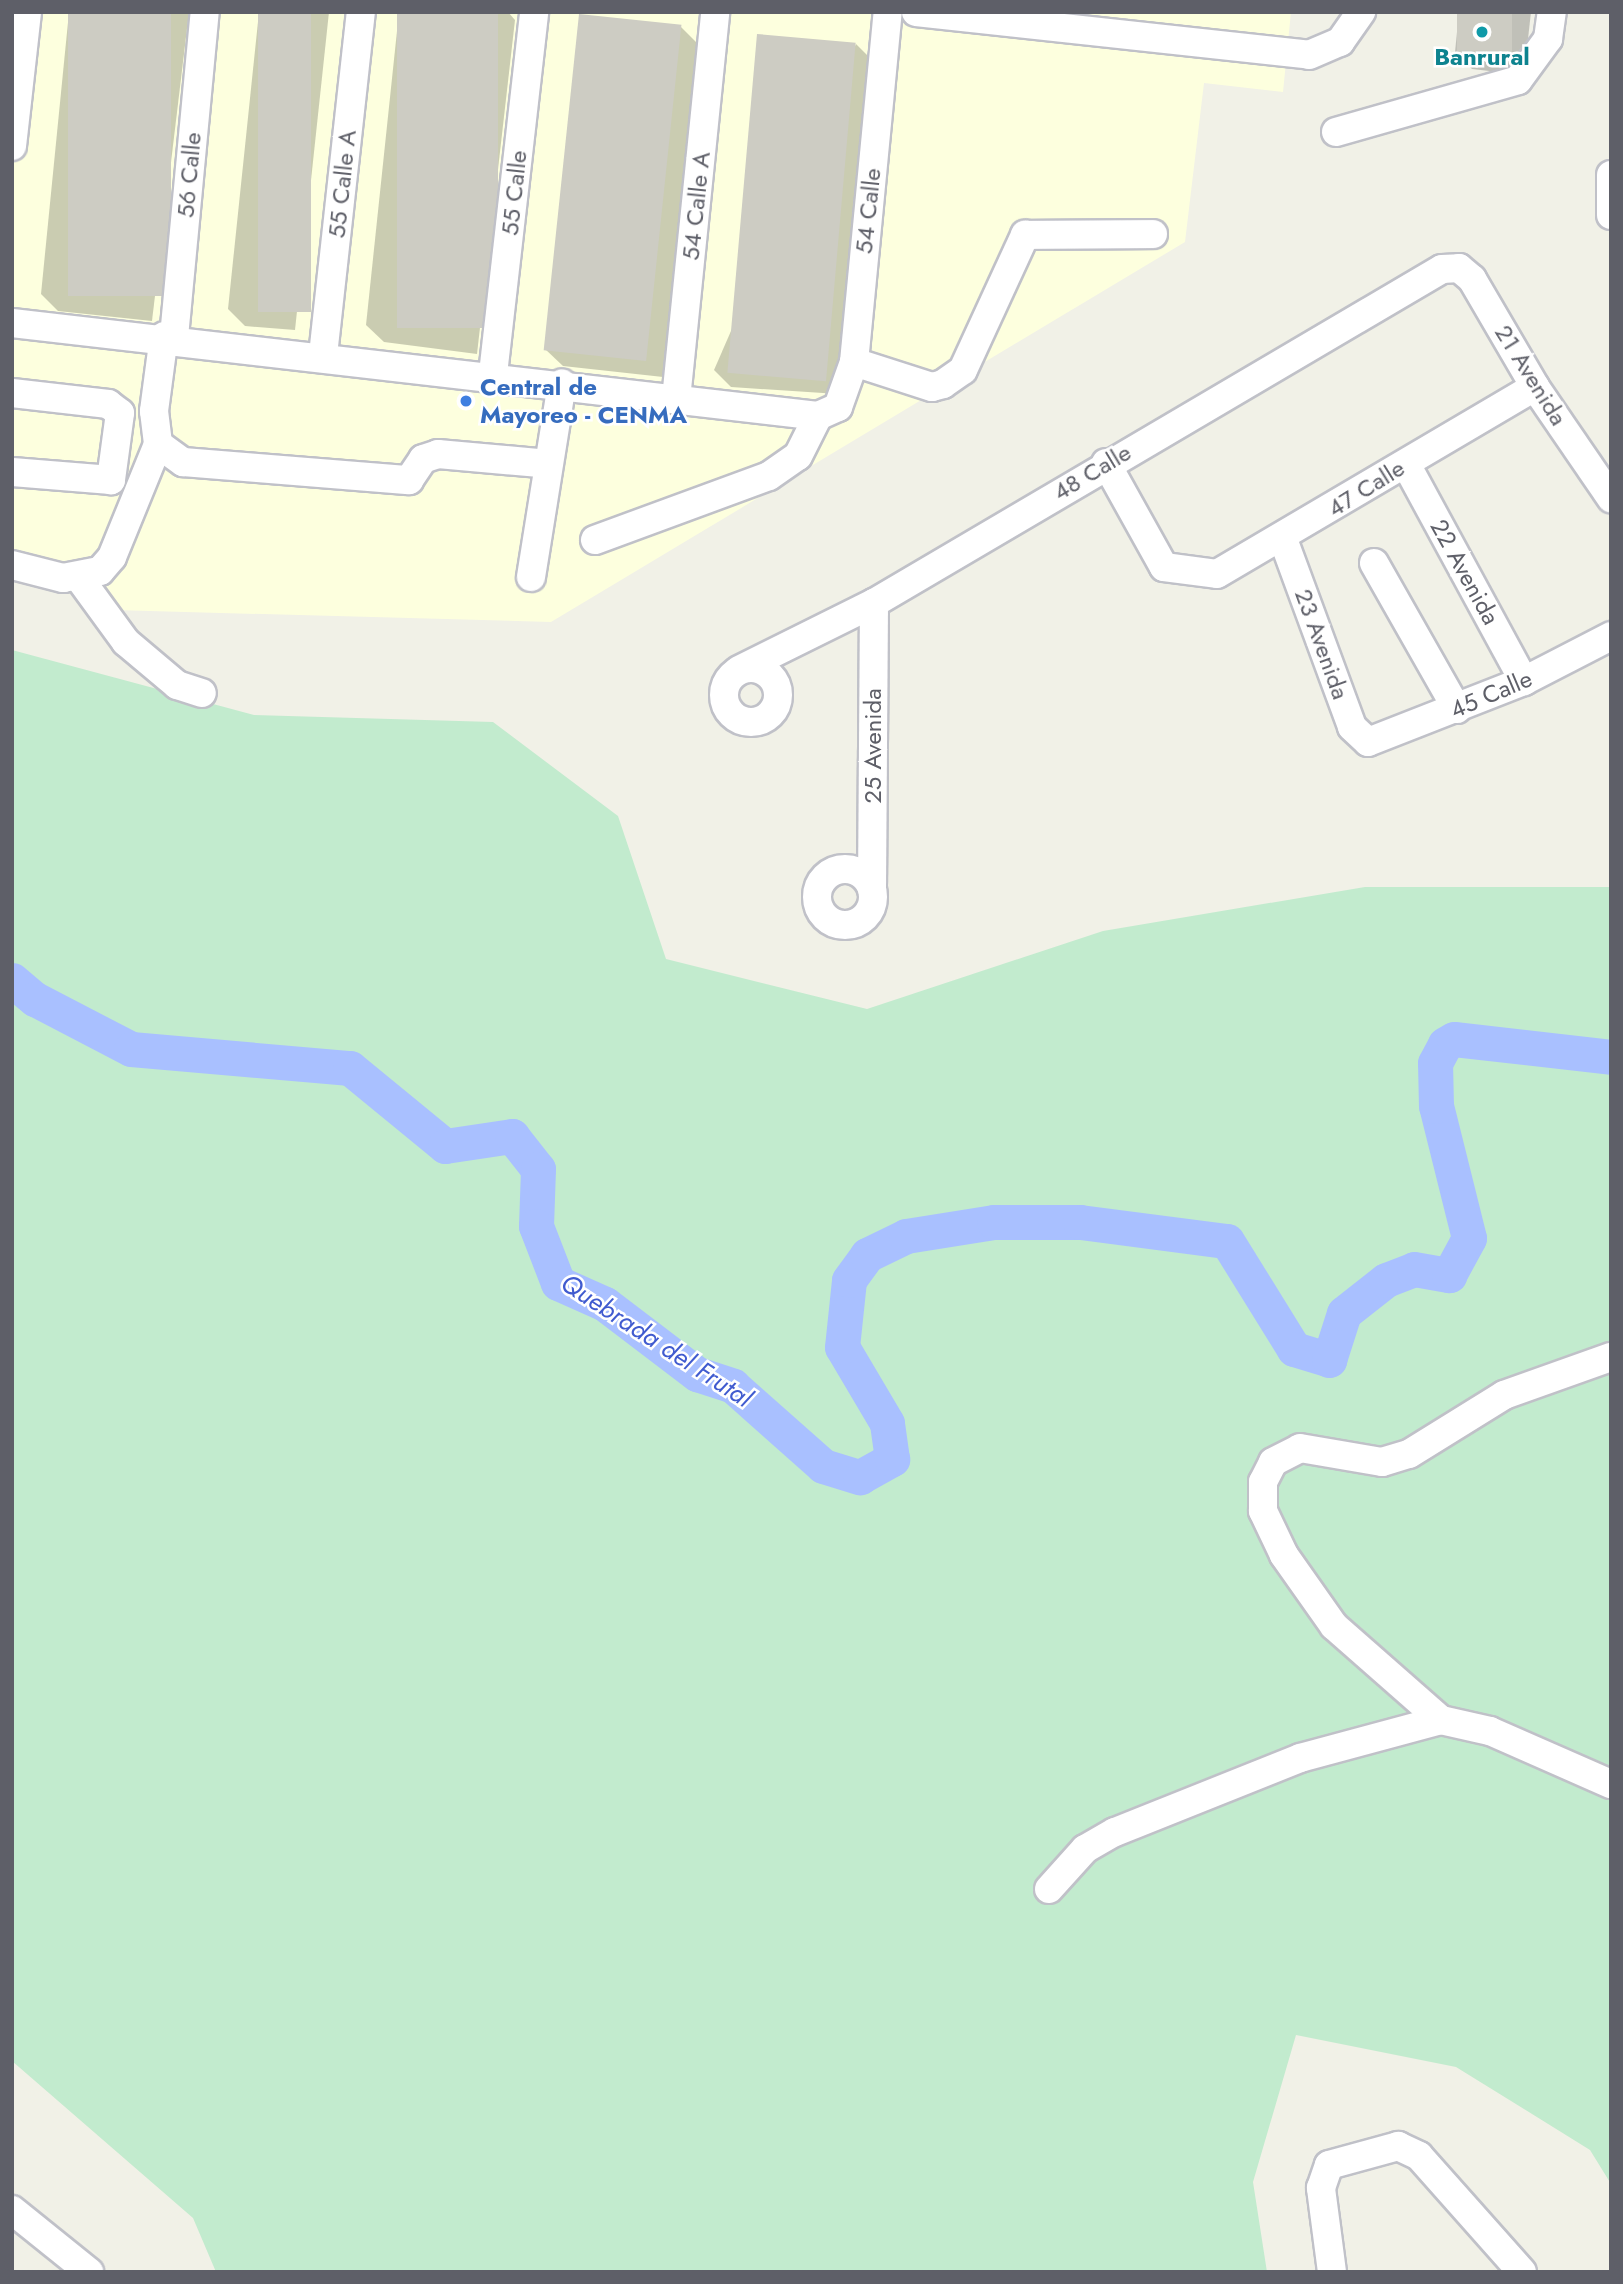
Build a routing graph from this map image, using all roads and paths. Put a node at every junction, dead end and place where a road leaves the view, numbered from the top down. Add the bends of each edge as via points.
1 (27, 12) edge
2 (205, 12) edge
3 (361, 12) edge
4 (534, 12) edge
5 (715, 12) edge
6 (888, 12) edge
7 (916, 12) edge
8 (1361, 12) edge
9 (1552, 12) edge
10 (1078, 20) edge
11 (1336, 132) dead end
12 (12, 146) edge
13 (1609, 179) edge
14 (1611, 215) edge
15 (1153, 234) dead end
16 (1442, 269) joint
17 (12, 323) edge
18 (169, 337) junction
19 (323, 355) junction
20 (854, 362) junction
21 (493, 374) junction
22 (562, 383) junction
23 (1535, 387) junction
24 (12, 393) edge
25 (676, 399) junction
26 (828, 411) junction
27 (158, 444) junction
28 (1106, 463) junction
29 (549, 464) junction
30 (1406, 464) junction
31 (12, 472) edge
32 (1611, 498) edge
33 (1283, 539) junction
34 (595, 540) dead end
35 (1374, 563) dead end
36 (12, 565) edge
37 (531, 577) dead end
38 (80, 579) junction
39 (874, 603) junction
40 (1611, 636) edge
41 (739, 670) dead end
42 (1524, 681) junction
43 (202, 693) dead end
44 (1457, 709) junction
45 (1368, 742) joint
46 (872, 889) dead end
47 (1611, 1357) edge
48 (1441, 1720) junction
49 (1611, 1784) edge
50 (1049, 1889) dead end
51 (12, 2210) edge
52 (89, 2272) edge
53 (1332, 2272) edge
54 (1522, 2272) edge

1 - 12 street
2 - 18 street, 56 Calle
3 - 19 street, 55 Calle A
4 - 21 street, 55 Calle
5 - 25 street, 54 Calle A
6 - 20 street, 54 Calle
7 - 10 street
8 - 10 street via 1340,42 1309,55
9 - 11 street via 1548,39 1518,80
13 - 14 street
15 - 20 street via 1026,235 963,370 943,384 932,387
16 - 23 street, 21 Avenida via 1459,268 1472,279
16 - 28 street, 48 Calle
17 - 18 street
18 - 19 street
18 - 27 street, 56 Calle via 154,411
19 - 21 street
20 - 26 street, 54 Calle
21 - 22 street
22 - 25 street
22 - 29 street
23 - 30 street, 47 Calle
23 - 32 street, 21 Avenida
24 - 31 street via 108,404 120,413 111,480
25 - 26 street
26 - 34 street, 54 Calle via 798,456 769,476
27 - 29 street via 183,462 409,480 423,459 438,454
27 - 38 street via 112,557 100,572
28 - 33 street, 47 Calle via 1164,567 1194,576 1217,574
28 - 39 street, 48 Calle
29 - 37 street
30 - 33 street, 47 Calle
30 - 42 street, 22 Avenida
33 - 45 street, 23 Avenida via 1352,727
35 - 44 street
36 - 38 street
38 - 43 street via 126,642 177,685
39 - 41 street, 48 Calle
39 - 46 street, 25 Avenida
40 - 42 street, 45 Calle
42 - 44 street, 45 Calle
44 - 45 street, 45 Calle
47 - 48 street via 1504,1395 1409,1454 1381,1462 1300,1448 1273,1462 1263,1482 1263,1511 1284,1555 1334,1626
48 - 49 street via 1490,1731
48 - 50 street via 1300,1758 1115,1832 1085,1849
51 - 52 street
53 - 54 street via 1324,2174 1329,2165 1398,2146 1419,2156

